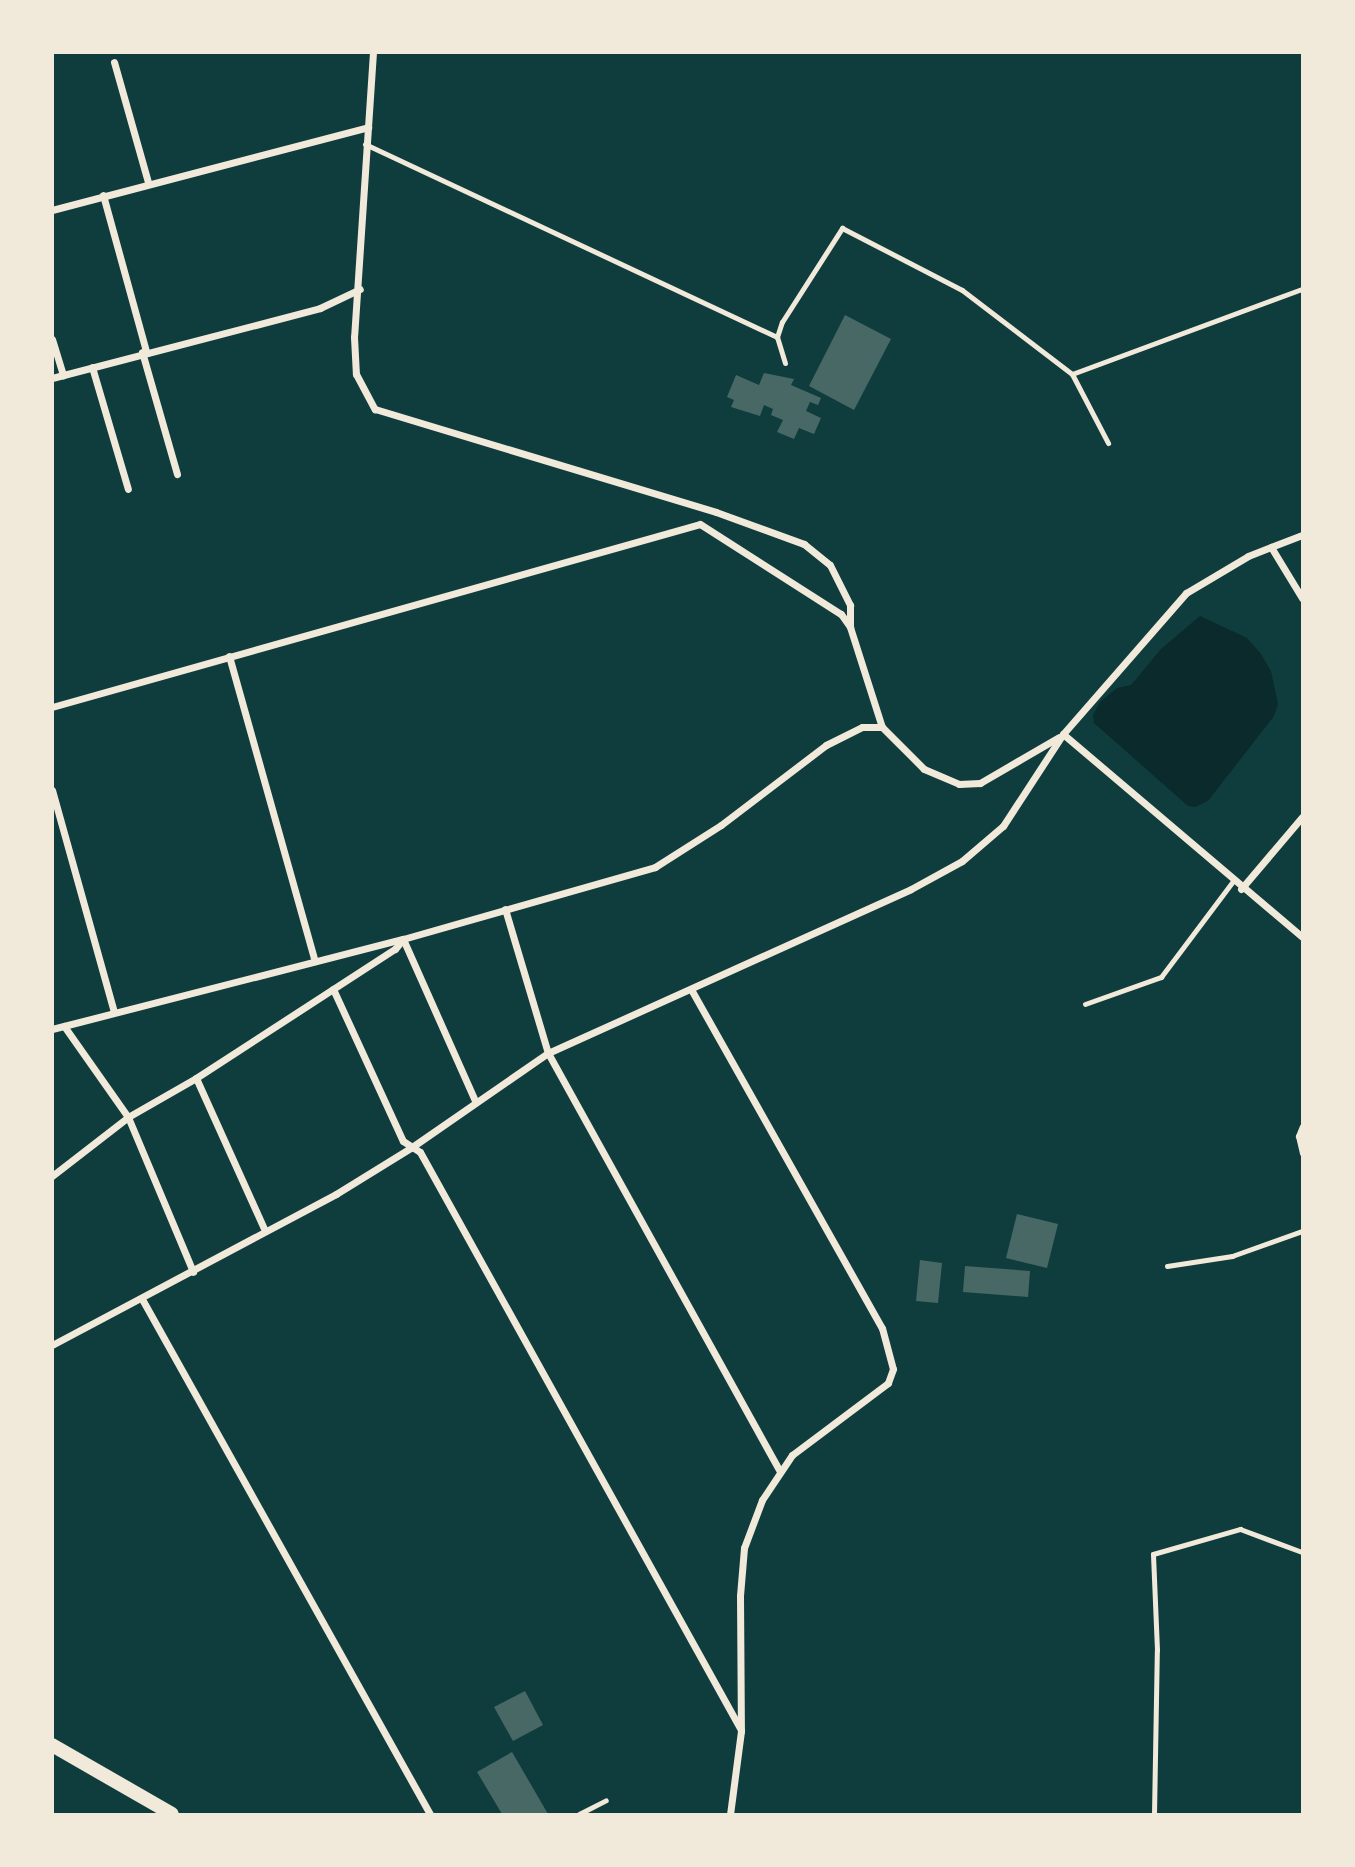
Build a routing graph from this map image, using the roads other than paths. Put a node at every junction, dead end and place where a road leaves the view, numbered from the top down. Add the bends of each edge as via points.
1 (373, 52) edge
2 (114, 62) dead end
3 (368, 127) junction
4 (365, 144) junction
5 (148, 182) junction
6 (103, 195) junction
7 (52, 210) edge
8 (360, 289) junction
9 (1303, 289) edge
10 (777, 337) junction
11 (52, 339) edge
12 (144, 352) junction
13 (785, 363) dead end
14 (92, 367) junction
15 (1072, 374) junction
16 (63, 375) junction
17 (52, 377) edge
18 (1108, 443) dead end
19 (177, 474) dead end
20 (128, 489) dead end
21 (1303, 535) edge
22 (1270, 547) junction
23 (1303, 598) edge
24 (850, 627) junction
25 (229, 656) junction
26 (52, 707) edge
27 (882, 727) junction
28 (1063, 734) junction
29 (52, 790) edge
30 (1303, 817) edge
31 (1233, 881) junction
32 (1241, 889) junction
33 (505, 909) junction
34 (1303, 937) edge
35 (402, 939) junction
36 (315, 961) junction
37 (332, 989) junction
38 (691, 991) junction
39 (1085, 1004) dead end
40 (114, 1013) junction
41 (64, 1026) junction
42 (52, 1029) edge
43 (548, 1053) junction
44 (196, 1078) junction
45 (475, 1101) junction
46 (128, 1117) junction
47 (1303, 1126) edge
48 (412, 1147) junction
49 (1303, 1154) edge
50 (52, 1176) edge
51 (265, 1231) junction
52 (1303, 1231) edge
53 (1167, 1266) dead end
54 (193, 1272) junction
55 (142, 1299) junction
56 (52, 1345) edge
57 (780, 1471) junction
58 (1303, 1552) edge
59 (741, 1731) junction
60 (52, 1745) edge
61 (606, 1800) dead end
62 (172, 1815) edge
63 (430, 1815) edge
64 (579, 1815) edge
65 (730, 1815) edge
66 (1153, 1815) edge

1 - 3 street
2 - 5 street
3 - 4 street
3 - 5 street
4 - 8 street
4 - 10 lane
5 - 6 street
6 - 7 street
6 - 12 street
8 - 12 street via 320,308
8 - 24 street via 354,337 356,374 375,409 716,512 804,544 830,565 850,605
9 - 15 lane
10 - 13 lane
10 - 15 lane via 842,228 962,290
11 - 16 street
12 - 14 street
12 - 19 street
14 - 16 street
14 - 20 street
15 - 18 lane
16 - 17 street
21 - 22 street
22 - 23 street
22 - 28 street via 1186,593
24 - 25 street via 841,614 700,524
24 - 27 street
25 - 26 street
25 - 36 street
27 - 28 street via 924,769 970,785 1010,769
27 - 33 street via 862,727 826,745 668,860
28 - 31 street
28 - 38 street via 1003,826 962,861
29 - 40 street
30 - 32 street
31 - 32 street
31 - 39 lane via 1161,977
32 - 34 street
33 - 35 street
33 - 43 street
35 - 36 street
35 - 37 street via 395,949
35 - 45 street
36 - 40 street
37 - 44 street
37 - 48 street via 404,1141
38 - 43 street
38 - 57 street via 892,1353 888,1383 792,1455
40 - 41 street
41 - 42 street
41 - 46 street
43 - 45 street
43 - 57 street
44 - 46 street
44 - 51 street
45 - 48 street
46 - 50 street
46 - 54 street
47 - 49 lane via 1298,1136
48 - 51 street
48 - 59 street via 420,1152
51 - 54 street
52 - 53 lane via 1232,1256
54 - 55 street
55 - 56 street
55 - 63 street
57 - 59 street via 762,1500 744,1548
58 - 66 lane via 1240,1529 1153,1554 1157,1650
59 - 65 street
60 - 62 main road
61 - 64 lane

